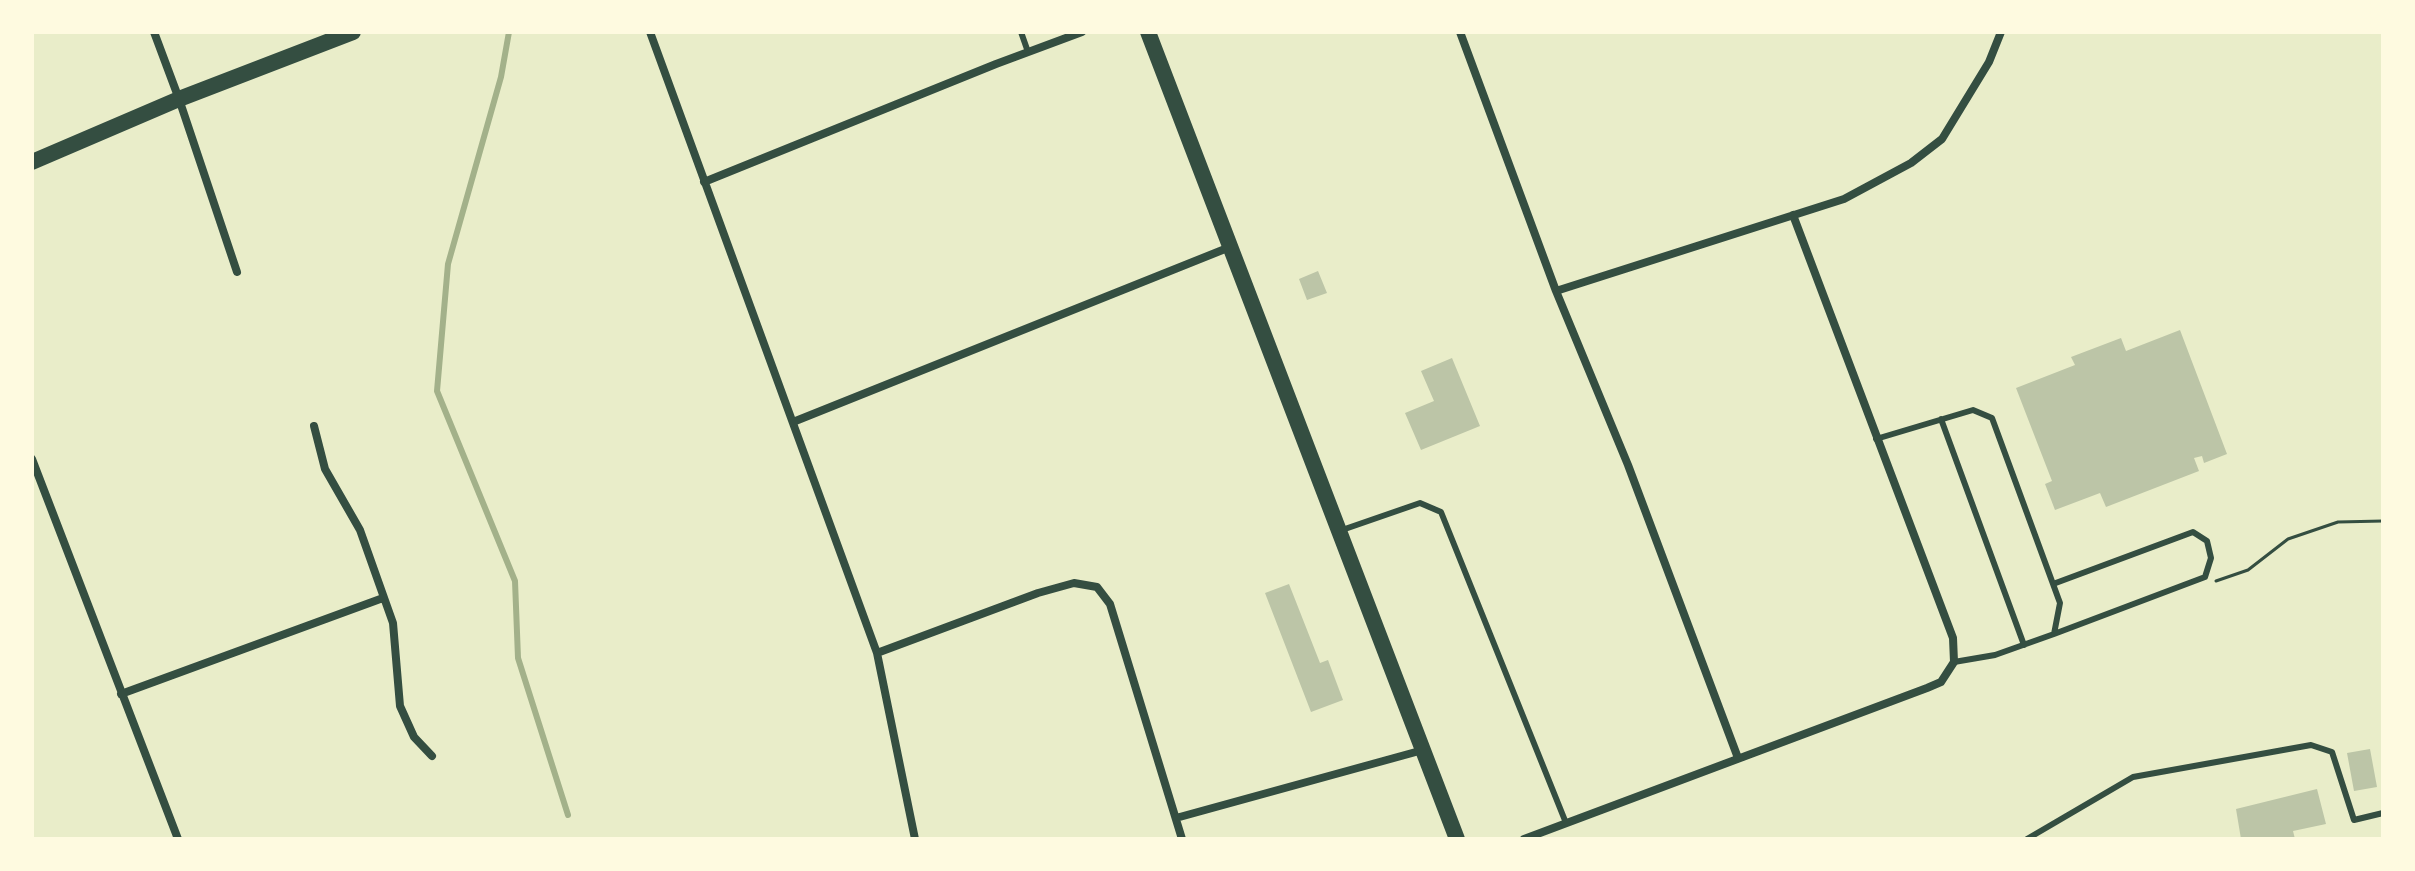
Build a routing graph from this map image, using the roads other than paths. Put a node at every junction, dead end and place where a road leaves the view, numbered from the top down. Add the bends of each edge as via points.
1 (154, 32) edge
2 (353, 32) edge
3 (650, 32) edge
4 (1021, 32) edge
5 (1082, 32) edge
6 (1148, 32) edge
7 (1460, 32) edge
8 (2001, 32) edge
9 (1028, 52) junction
10 (179, 99) junction
11 (32, 162) edge
12 (704, 182) junction
13 (1793, 215) junction
14 (1230, 247) junction
15 (237, 272) dead end
16 (1556, 291) junction
17 (1941, 419) junction
18 (793, 422) junction
19 (314, 426) dead end
20 (1876, 439) junction
21 (32, 459) edge
22 (1339, 532) junction
23 (2053, 584) junction
24 (383, 598) junction
25 (2054, 634) junction
26 (2024, 645) junction
27 (877, 653) junction
28 (1954, 662) junction
29 (121, 694) junction
30 (1423, 750) junction
31 (432, 756) dead end
32 (1738, 758) junction
33 (2383, 813) edge
34 (1176, 818) junction
35 (1566, 823) junction
36 (178, 839) edge
37 (915, 839) edge
38 (1182, 839) edge
39 (1457, 839) edge
40 (1524, 839) edge
41 (2027, 839) edge

1 - 10 street
2 - 10 main road
3 - 12 street
4 - 9 lane
5 - 9 street
6 - 14 main road
7 - 16 street
8 - 13 street via 1942,139 1911,163 1844,199
9 - 12 street
10 - 11 main road
10 - 15 street
12 - 18 street
13 - 16 street
13 - 20 street
14 - 18 street
14 - 22 main road
16 - 32 street
17 - 20 lane
17 - 23 lane via 1973,410 1992,418
17 - 26 lane
18 - 27 street
19 - 24 street via 325,469 360,530
20 - 28 street via 1953,638
21 - 29 street
22 - 30 main road
22 - 35 lane via 1420,503 1441,512
23 - 25 lane via 2060,603
23 - 25 lane via 2193,532 2207,541 2211,558 2205,577
24 - 29 street
24 - 31 street via 393,623 400,706 414,737
25 - 26 lane
26 - 28 lane
27 - 34 street via 1038,593 1074,583 1097,587 1110,604
27 - 37 street
28 - 32 street via 1941,682
29 - 36 street
30 - 34 street
30 - 39 main road
32 - 35 street
33 - 41 lane via 2354,820 2332,752 2311,745 2133,777
34 - 38 street
35 - 40 street

